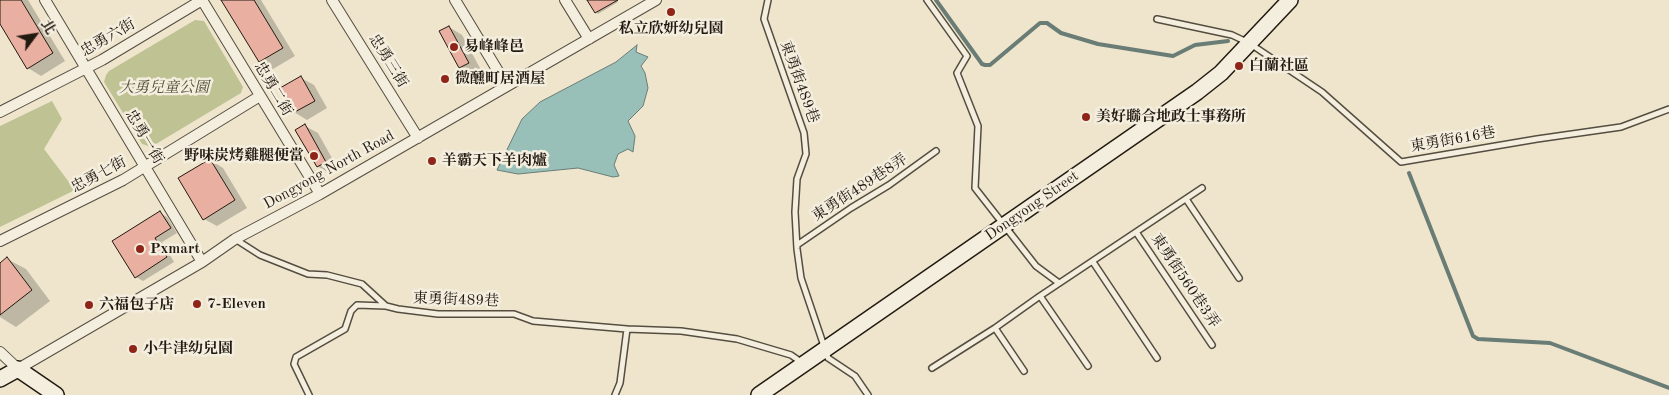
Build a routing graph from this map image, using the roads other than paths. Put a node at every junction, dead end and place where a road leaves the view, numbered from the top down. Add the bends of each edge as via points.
1 (45, 0) edge
2 (202, 0) edge
3 (332, 0) edge
4 (455, 0) edge
5 (566, 0) edge
6 (656, 0) edge
7 (768, 0) edge
8 (927, 0) edge
9 (1290, 0) edge
10 (1157, 19) dead end
11 (589, 39) junction
12 (1249, 43) junction
13 (86, 69) junction
14 (506, 86) junction
15 (260, 96) junction
16 (1669, 109) edge
17 (0, 112) edge
18 (418, 138) junction
19 (936, 152) dead end
20 (145, 167) junction
21 (1202, 188) dead end
22 (320, 194) junction
23 (1186, 198) junction
24 (1004, 226) junction
25 (1136, 232) junction
26 (235, 239) junction
27 (0, 242) edge
28 (796, 245) junction
29 (202, 262) junction
30 (1093, 262) junction
31 (1239, 278) dead end
32 (1059, 283) junction
33 (1040, 296) junction
34 (386, 306) junction
35 (995, 328) junction
36 (627, 329) junction
37 (1212, 344) dead end
38 (825, 348) junction
39 (0, 352) edge
40 (1157, 358) dead end
41 (803, 363) junction
42 (1088, 366) dead end
43 (932, 368) dead end
44 (18, 369) junction
45 (1024, 371) dead end
46 (0, 379) edge
47 (56, 395) edge
48 (309, 395) edge
49 (614, 395) edge
50 (759, 395) edge
51 (868, 395) edge

1 - 13 street, 忠勇一街
2 - 13 street, 忠勇六街
2 - 15 street, 忠勇二街
3 - 18 street, 忠勇三街
4 - 14 street
5 - 11 street
6 - 11 street, Dongyong North Road
7 - 28 lane, 東勇街489巷 via 764,19 804,133 806,154 797,179
8 - 24 lane via 967,56 957,73 978,126 975,188
9 - 12 street, Dongyong Street
10 - 12 lane via 1232,35
11 - 14 street, Dongyong North Road
12 - 16 lane, 東勇街616巷 via 1322,92 1401,162 1621,127
12 - 24 street, Dongyong Street via 1221,73 1197,92
13 - 17 street, 忠勇六街
13 - 20 street, 忠勇一街
14 - 18 street, Dongyong North Road
15 - 20 street, 忠勇七街
15 - 22 street, 忠勇二街
18 - 22 street, Dongyong North Road
19 - 28 lane, 東勇街489巷8弄
20 - 27 street, 忠勇七街
20 - 29 street, 忠勇一街
21 - 23 lane
22 - 26 street, Dongyong North Road
23 - 25 lane
23 - 31 lane
24 - 32 lane via 1036,266
24 - 38 street, Dongyong Street
25 - 30 lane
25 - 37 lane, 東勇街560巷3弄
26 - 29 street, Dongyong North Road
26 - 34 lane via 260,255 308,274 362,284
28 - 38 lane, 東勇街489巷 via 801,278
29 - 44 street, Dongyong North Road
30 - 32 lane
30 - 40 lane
32 - 33 lane
33 - 35 lane
33 - 42 lane
34 - 36 lane, 東勇街489巷 via 438,314 514,314 534,321
34 - 48 lane, 東勇街489巷 via 357,305 345,329 296,357 294,364
35 - 43 lane
35 - 45 lane
36 - 41 lane, 東勇街489巷 via 681,331 737,339
36 - 49 lane via 620,383
38 - 41 street, Dongyong Street
38 - 51 lane via 828,358 855,376
39 - 44 street
41 - 50 street, Dongyong Street
44 - 46 street
44 - 47 street

